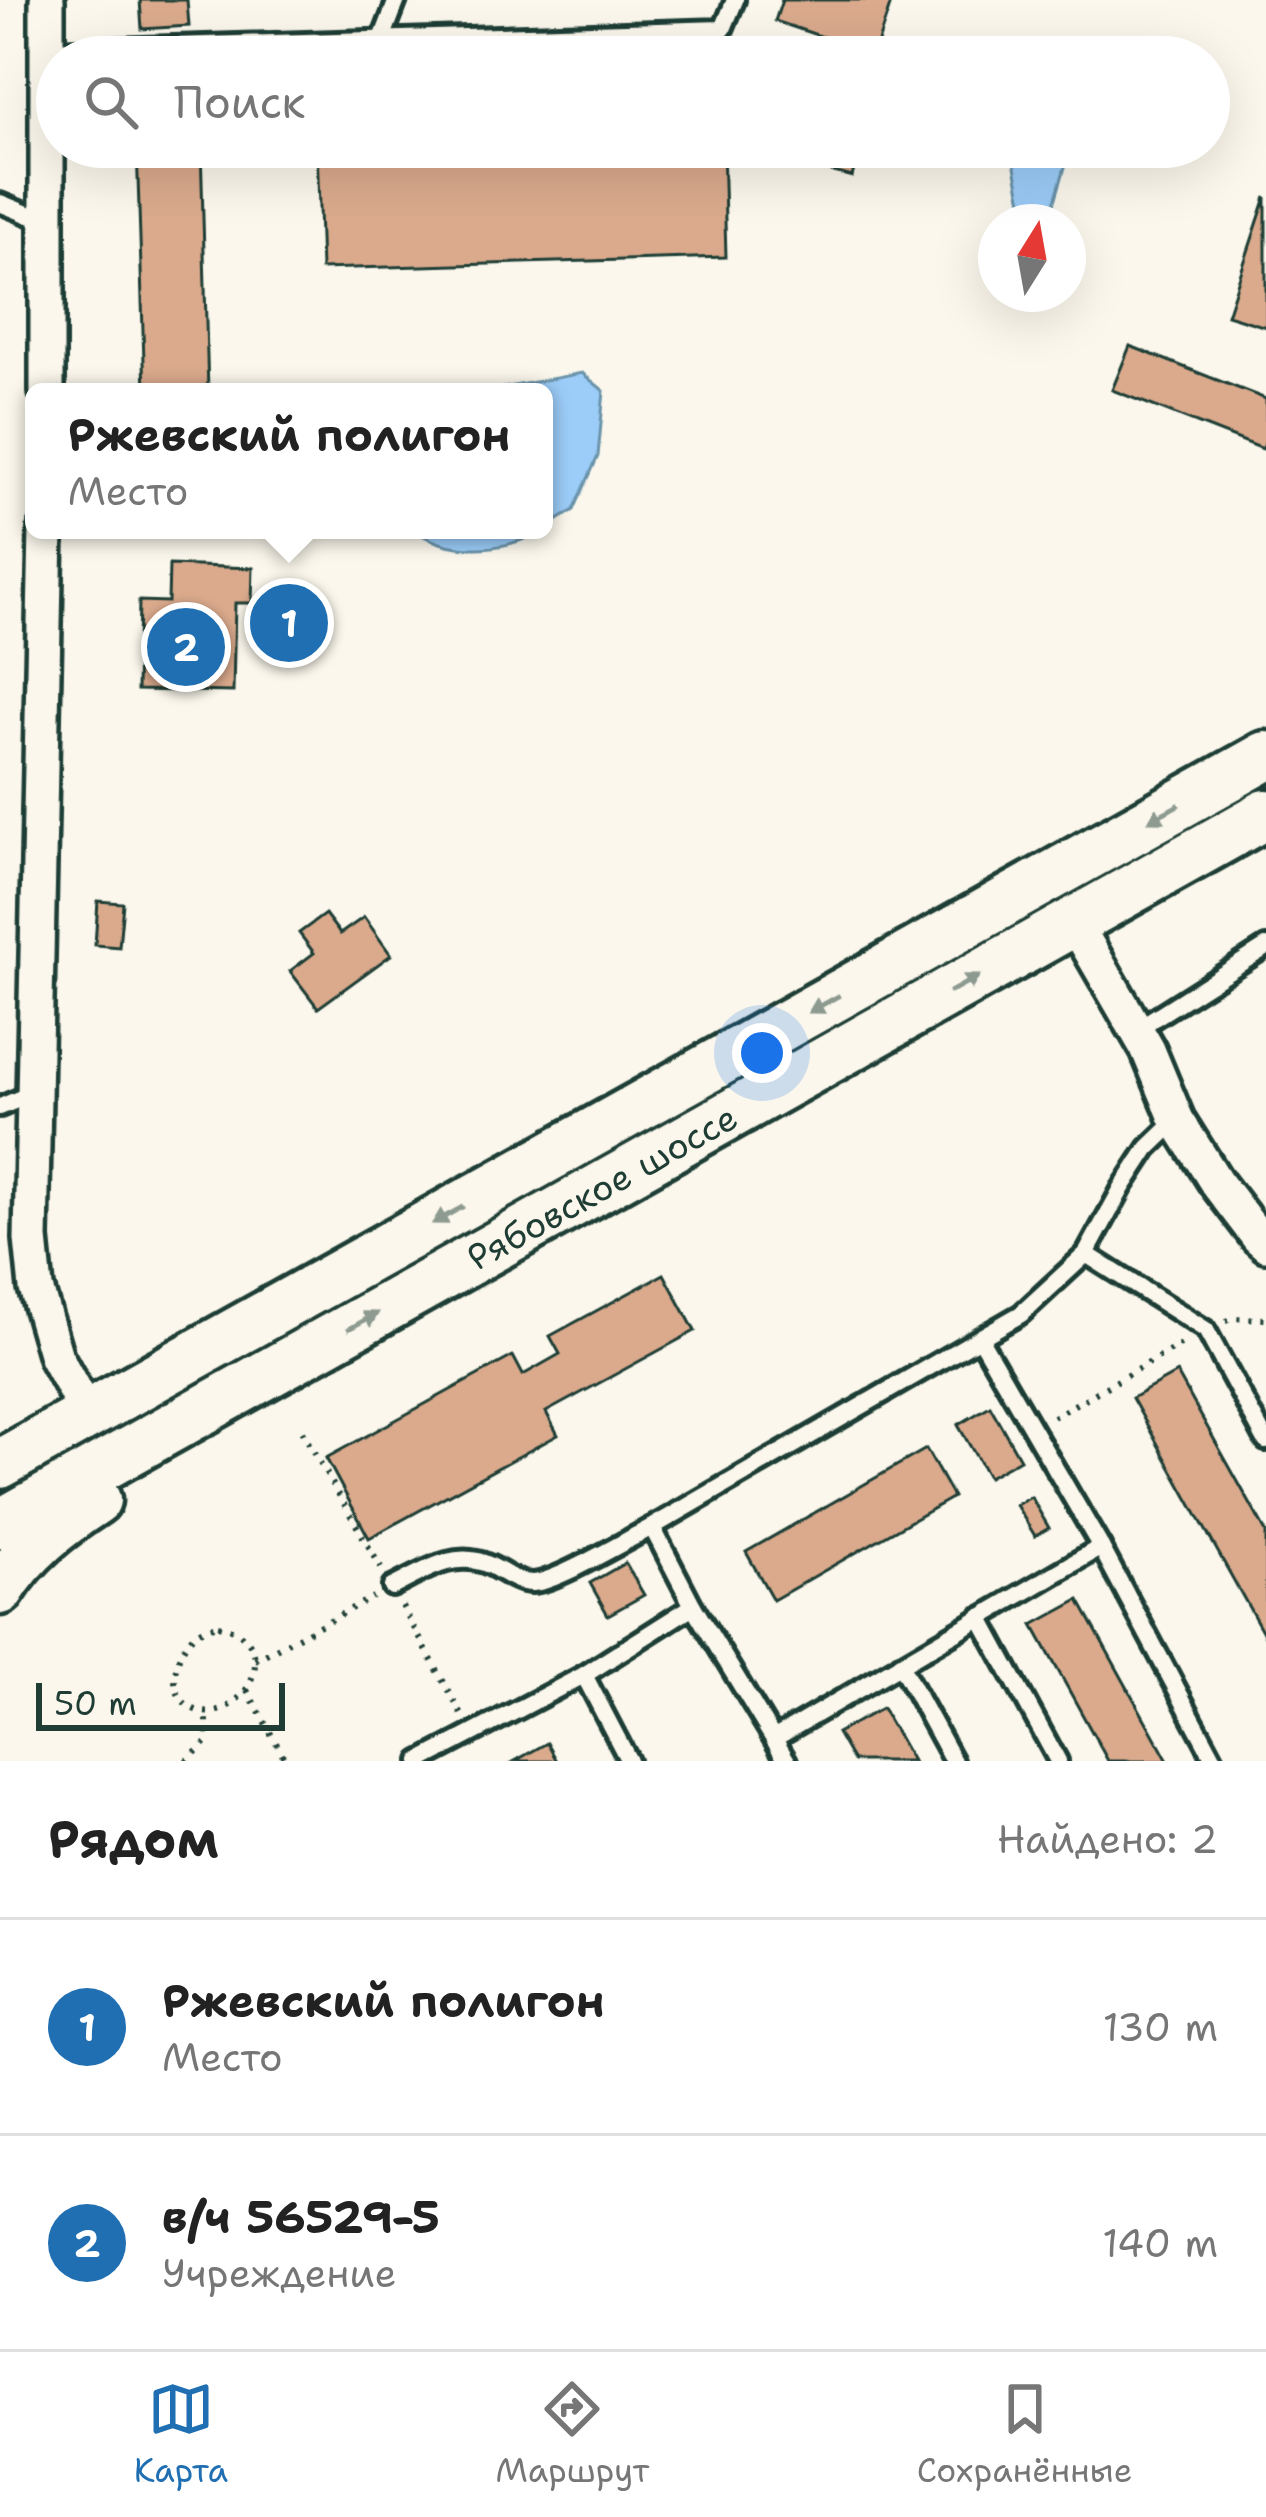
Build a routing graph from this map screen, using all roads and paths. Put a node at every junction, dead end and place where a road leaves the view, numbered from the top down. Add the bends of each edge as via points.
1 (47, 0) edge
2 (397, 0) edge
3 (735, 0) edge
4 (47, 36) edge
5 (383, 36) edge
6 (484, 36) edge
7 (47, 168) edge
8 (0, 203) edge
9 (47, 222) junction
10 (47, 383) edge
11 (46, 539) edge
12 (1266, 756) edge
13 (1266, 814) edge
14 (1074, 922) junction
15 (1266, 947) edge
16 (1137, 1029) junction
17 (33, 1094) junction
18 (0, 1107) edge
19 (1177, 1120) junction
20 (1266, 1244) edge
21 (1086, 1254) junction
22 (1266, 1319) edge
23 (1206, 1330) junction
24 (980, 1339) junction
25 (262, 1378) junction
26 (80, 1420) junction
27 (1034, 1428) junction
28 (1266, 1441) edge
29 (0, 1451) edge
30 (0, 1464) edge
31 (0, 1524) edge
32 (652, 1527) junction
33 (1101, 1547) junction
34 (392, 1587) joint
35 (0, 1590) edge
36 (694, 1606) junction
37 (980, 1617) junction
38 (255, 1660) junction
39 (900, 1664) junction
40 (584, 1675) junction
41 (247, 1690) junction
42 (207, 1712) junction
43 (775, 1738) junction
44 (428, 1759) edge
45 (186, 1761) edge
46 (286, 1761) edge
47 (629, 1761) edge
48 (788, 1761) edge
49 (953, 1761) edge
50 (1058, 1761) edge
51 (1215, 1761) edge

1 - 4 street
2 - 5 lane
3 - 6 lane via 723,29
7 - 9 street
8 - 9 lane
9 - 10 street
11 - 17 street
12 -> 26 main road, Рябовское шоссе
13 - 14 main road, Рябовское шоссе
14 - 16 street
25 -> 14 main road, Рябовское шоссе
15 - 16 lane
16 - 19 street
17 - 18 lane
17 - 26 street via 36,1288
19 - 20 street
19 - 21 lane via 1148,1148
21 - 23 lane
21 - 24 lane via 1021,1314
22 - 23 path via 1233,1318
23 - 27 path
23 - 28 lane
24 - 27 lane
24 - 32 lane
25 - 31 main road, Рябовское шоссе
25 - 35 main road via 200,1436 59,1525
26 - 29 main road
26 - 30 main road, Рябовское шоссе
27 - 33 lane
32 - 34 lane via 550,1579 511,1578 470,1558
32 - 36 lane
33 - 37 lane
33 - 51 lane
34 - 38 path
36 - 40 lane
36 - 43 lane
37 - 39 lane
37 - 50 lane
38 - 41 path
38 - 42 path via 253,1646 232,1628 204,1628 191,1637 176,1692
39 - 43 lane
39 - 49 lane
40 - 44 lane
40 - 47 lane
41 - 42 path
41 - 46 path
42 - 45 path via 208,1742
43 - 48 lane

